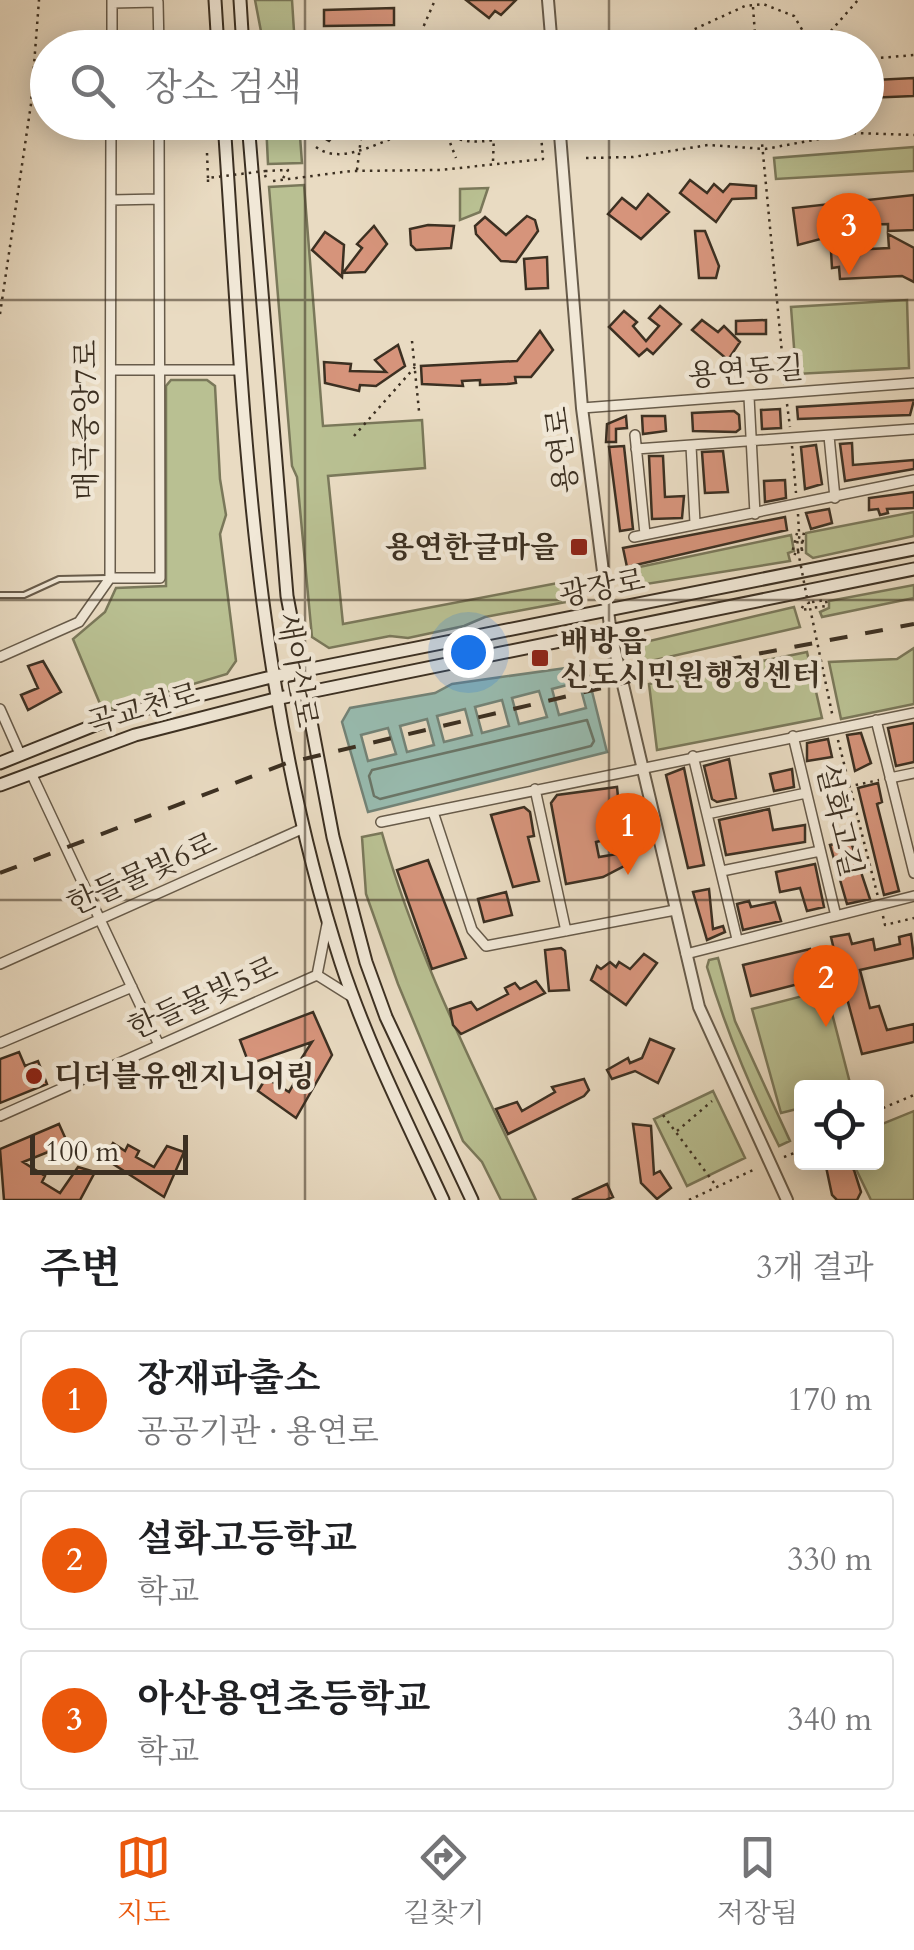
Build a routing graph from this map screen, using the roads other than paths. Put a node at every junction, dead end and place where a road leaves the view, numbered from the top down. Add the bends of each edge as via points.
1 (215, 0) edge
2 (240, 0) edge
3 (548, 0) edge
4 (112, 1) edge
5 (112, 30) edge
6 (158, 30) edge
7 (217, 30) edge
8 (242, 30) edge
9 (550, 30) edge
10 (111, 140) edge
11 (159, 140) edge
12 (225, 140) edge
13 (249, 140) edge
14 (560, 140) edge
15 (159, 199) junction
16 (111, 200) junction
17 (160, 369) junction
18 (111, 370) junction
19 (240, 370) junction
20 (914, 384) edge
21 (748, 397) junction
22 (582, 408) junction
23 (914, 430) edge
24 (635, 436) dead end
25 (829, 436) junction
26 (752, 442) junction
27 (691, 446) junction
28 (636, 449) junction
29 (914, 480) edge
30 (834, 498) junction
31 (755, 514) junction
32 (695, 523) junction
33 (914, 549) edge
34 (914, 568) edge
35 (110, 578) junction
36 (0, 595) edge
37 (607, 613) junction
38 (611, 634) junction
39 (0, 657) edge
40 (299, 672) junction
41 (272, 678) junction
42 (304, 693) junction
43 (275, 699) junction
44 (0, 709) edge
45 (914, 713) edge
46 (876, 720) junction
47 (793, 736) junction
48 (20, 754) junction
49 (693, 756) junction
50 (0, 763) edge
51 (644, 767) junction
52 (31, 772) junction
53 (914, 773) edge
54 (886, 779) junction
55 (0, 786) edge
56 (535, 789) junction
57 (812, 794) junction
58 (433, 812) junction
59 (707, 814) junction
60 (381, 822) dead end
61 (304, 828) junction
62 (909, 833) edge
63 (820, 851) junction
64 (722, 871) junction
65 (914, 872) edge
66 (914, 896) edge
67 (676, 910) junction
68 (836, 916) junction
69 (328, 919) junction
70 (101, 921) junction
71 (566, 931) junction
72 (738, 939) junction
73 (686, 954) junction
74 (0, 964) edge
75 (316, 975) junction
76 (132, 987) junction
77 (353, 998) junction
78 (0, 1043) edge
79 (159, 1045) junction
80 (0, 1116) edge
81 (443, 1200) edge
82 (472, 1200) edge
83 (787, 1200) edge

1 - 7 main road
2 - 8 main road
3 - 9 street
4 - 5 street
4 - 6 street via 158,2
10 - 16 street, 매곡중앙7로
11 - 15 street
12 - 19 main road, 새아산로
13 - 40 main road, 새아산로
14 - 22 street, 용연로
15 - 16 street
15 - 17 street
16 - 18 street, 매곡중앙7로
17 - 18 street
17 - 19 street
17 - 35 street via 160,578
18 - 35 street, 매곡중앙7로
19 - 41 main road, 새아산로 via 258,596
20 - 21 street, 용연동길
21 - 22 street, 용연동길
21 - 26 street
22 - 37 street, 용연로
23 - 25 street
24 - 28 street
25 - 26 street
25 - 30 street
26 - 27 street
26 - 31 street
27 - 28 street
27 - 32 street
28 - 32 street via 640,535
29 - 30 street
30 - 31 street
31 - 32 street
33 - 37 main road, 광장로
34 - 38 main road, 광장로
35 - 36 lane via 58,579 24,594
35 - 39 street via 79,622
37 - 38 street, 용연로
37 - 40 main road, 광장로
38 - 42 main road, 광장로
38 - 51 street, 용연로
40 - 41 main road, 곡교천로
40 - 42 main road, 새아산로
41 - 43 main road, 새아산로
41 - 48 main road, 곡교천로 via 120,715
42 - 43 main road, 곡교천로
42 - 82 main road, 새아산로 via 366,962
43 - 52 main road, 곡교천로 via 135,734
43 - 61 main road, 새아산로
44 - 48 street
45 - 46 street, 설화고길
46 - 47 street, 설화고길
46 - 54 street
47 - 49 street, 설화고길
47 - 57 street, 설화고길
48 - 50 main road, 곡교천로
49 - 51 street, 설화고길
49 - 59 street
51 - 56 street
51 - 67 street, 용연로
52 - 55 main road, 곡교천로
52 - 70 street
53 - 54 street
54 - 62 street
56 - 58 street
56 - 71 street
57 - 59 street
57 - 63 street, 설화고길
58 - 60 street
58 - 71 street via 477,940 486,946
59 - 64 street
61 - 69 main road, 새아산로
61 - 70 street, 한들물빛6로
62 - 65 street
63 - 64 street
63 - 68 street, 설화고길
64 - 72 street
66 - 68 street, 설화고길
67 - 71 street
67 - 73 street, 용연로
68 - 72 street, 설화고길
69 - 75 street
69 - 77 main road, 새아산로
70 - 74 street, 한들물빛6로
70 - 76 street
72 - 73 street, 설화고길
73 - 83 street, 용연로 via 699,1008
75 - 77 street
75 - 79 street, 한들물빛5로
76 - 78 street
76 - 79 street
77 - 81 main road, 새아산로
79 - 80 street, 한들물빛5로

